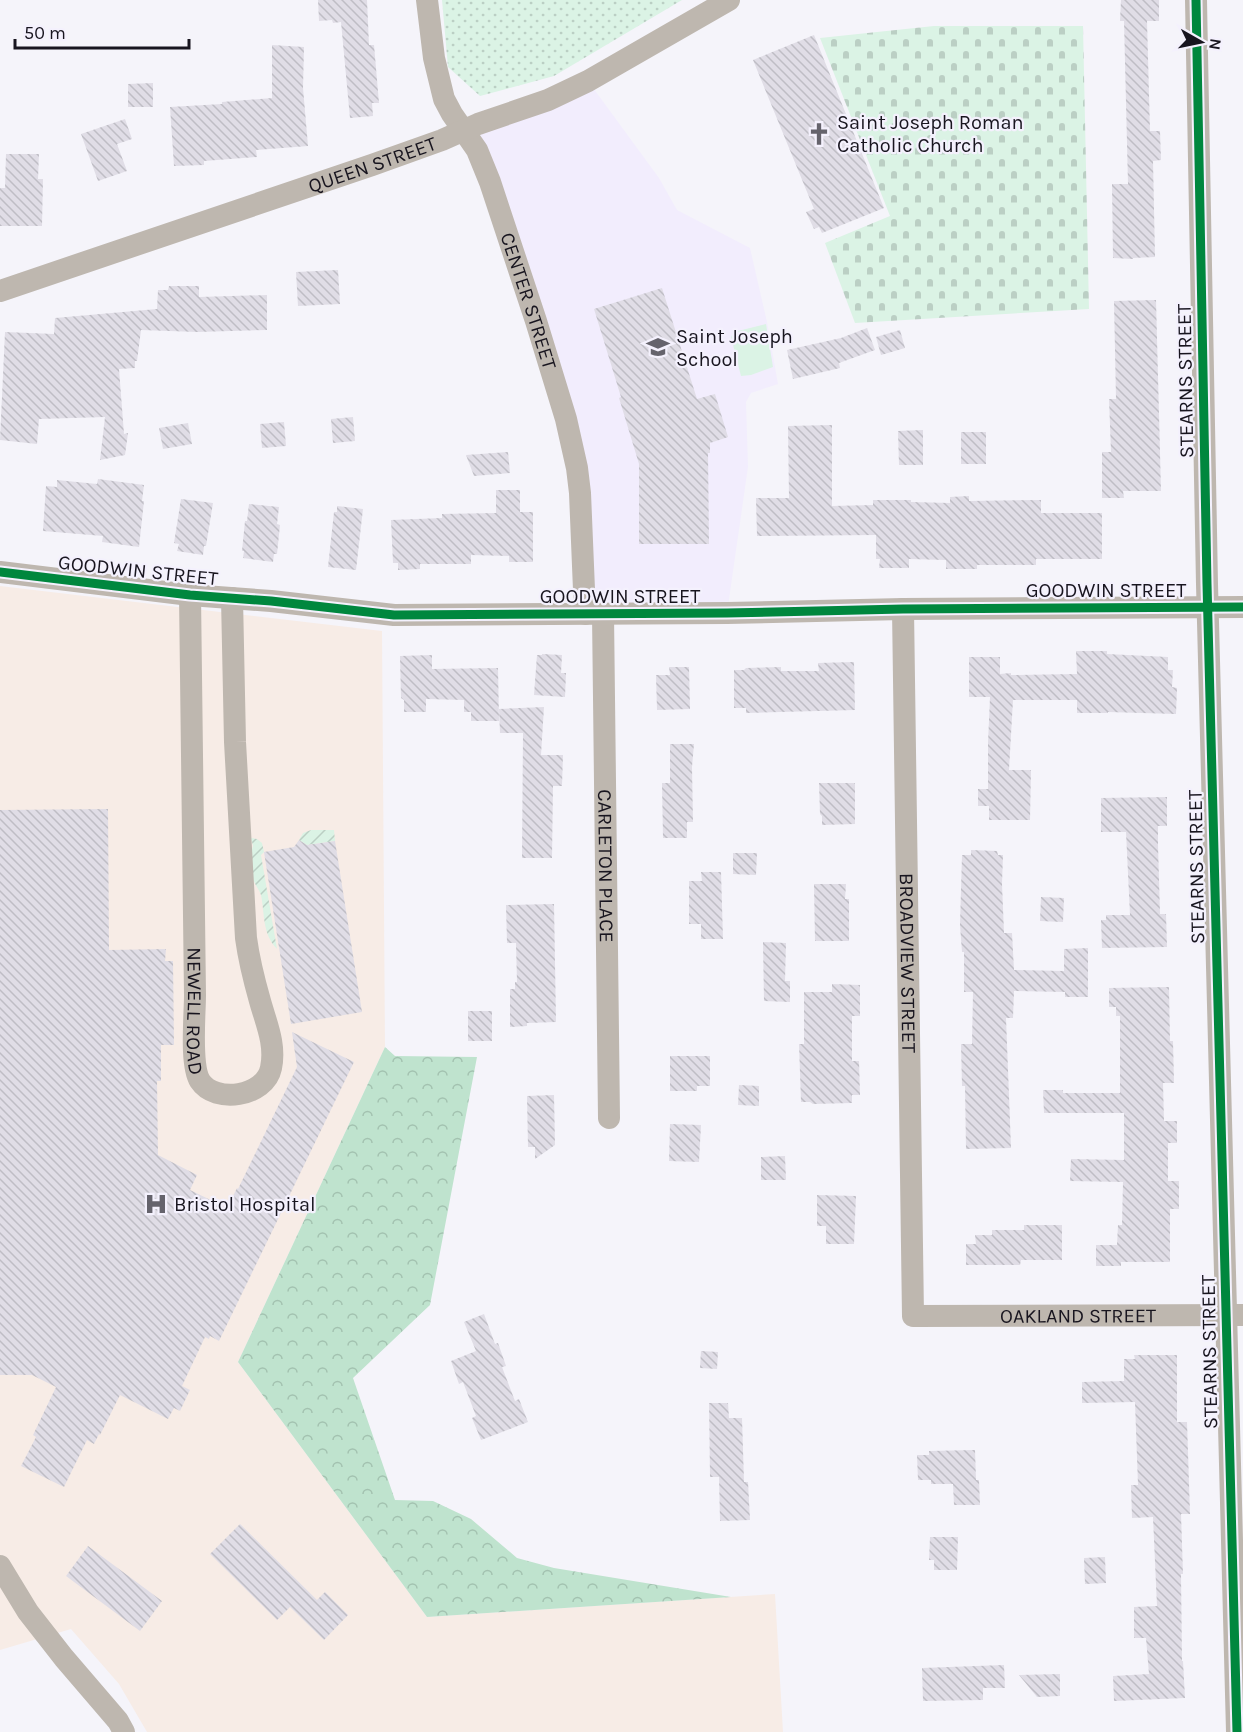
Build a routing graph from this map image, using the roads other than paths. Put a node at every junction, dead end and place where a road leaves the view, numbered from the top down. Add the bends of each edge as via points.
1 (427, 0) edge
2 (729, 0) edge
3 (1196, 0) edge
4 (464, 130) junction
5 (0, 291) edge
6 (0, 572) edge
7 (190, 595) junction
8 (232, 598) junction
9 (1208, 607) junction
10 (1243, 607) edge
11 (903, 609) junction
12 (594, 614) junction
13 (609, 1118) dead end
14 (1234, 1315) edge
15 (913, 1316) joint
16 (0, 1566) edge
17 (124, 1732) edge
18 (1237, 1732) edge

1 - 4 street, CENTER STREET via 444,99
2 - 4 street, QUEEN STREET via 568,91
3 - 9 street, STEARNS STREET
4 - 5 street, QUEEN STREET
4 - 12 street, CENTER STREET via 494,191 566,419 577,468
6 - 7 street, GOODWIN STREET
7 - 8 street, GOODWIN STREET
7 - 8 street, NEWELL ROAD via 195,1059 200,1081 207,1088 241,1094 261,1086 270,1071 272,1045 246,938
8 - 12 street, GOODWIN STREET via 394,615
9 - 10 street, GOODWIN STREET
9 - 11 street, GOODWIN STREET
9 - 14 street, STEARNS STREET
11 - 12 street, GOODWIN STREET
11 - 15 street, BROADVIEW STREET
12 - 13 street, CARLETON PLACE
14 - 15 street, OAKLAND STREET
14 - 18 street, STEARNS STREET
16 - 17 street via 28,1612

